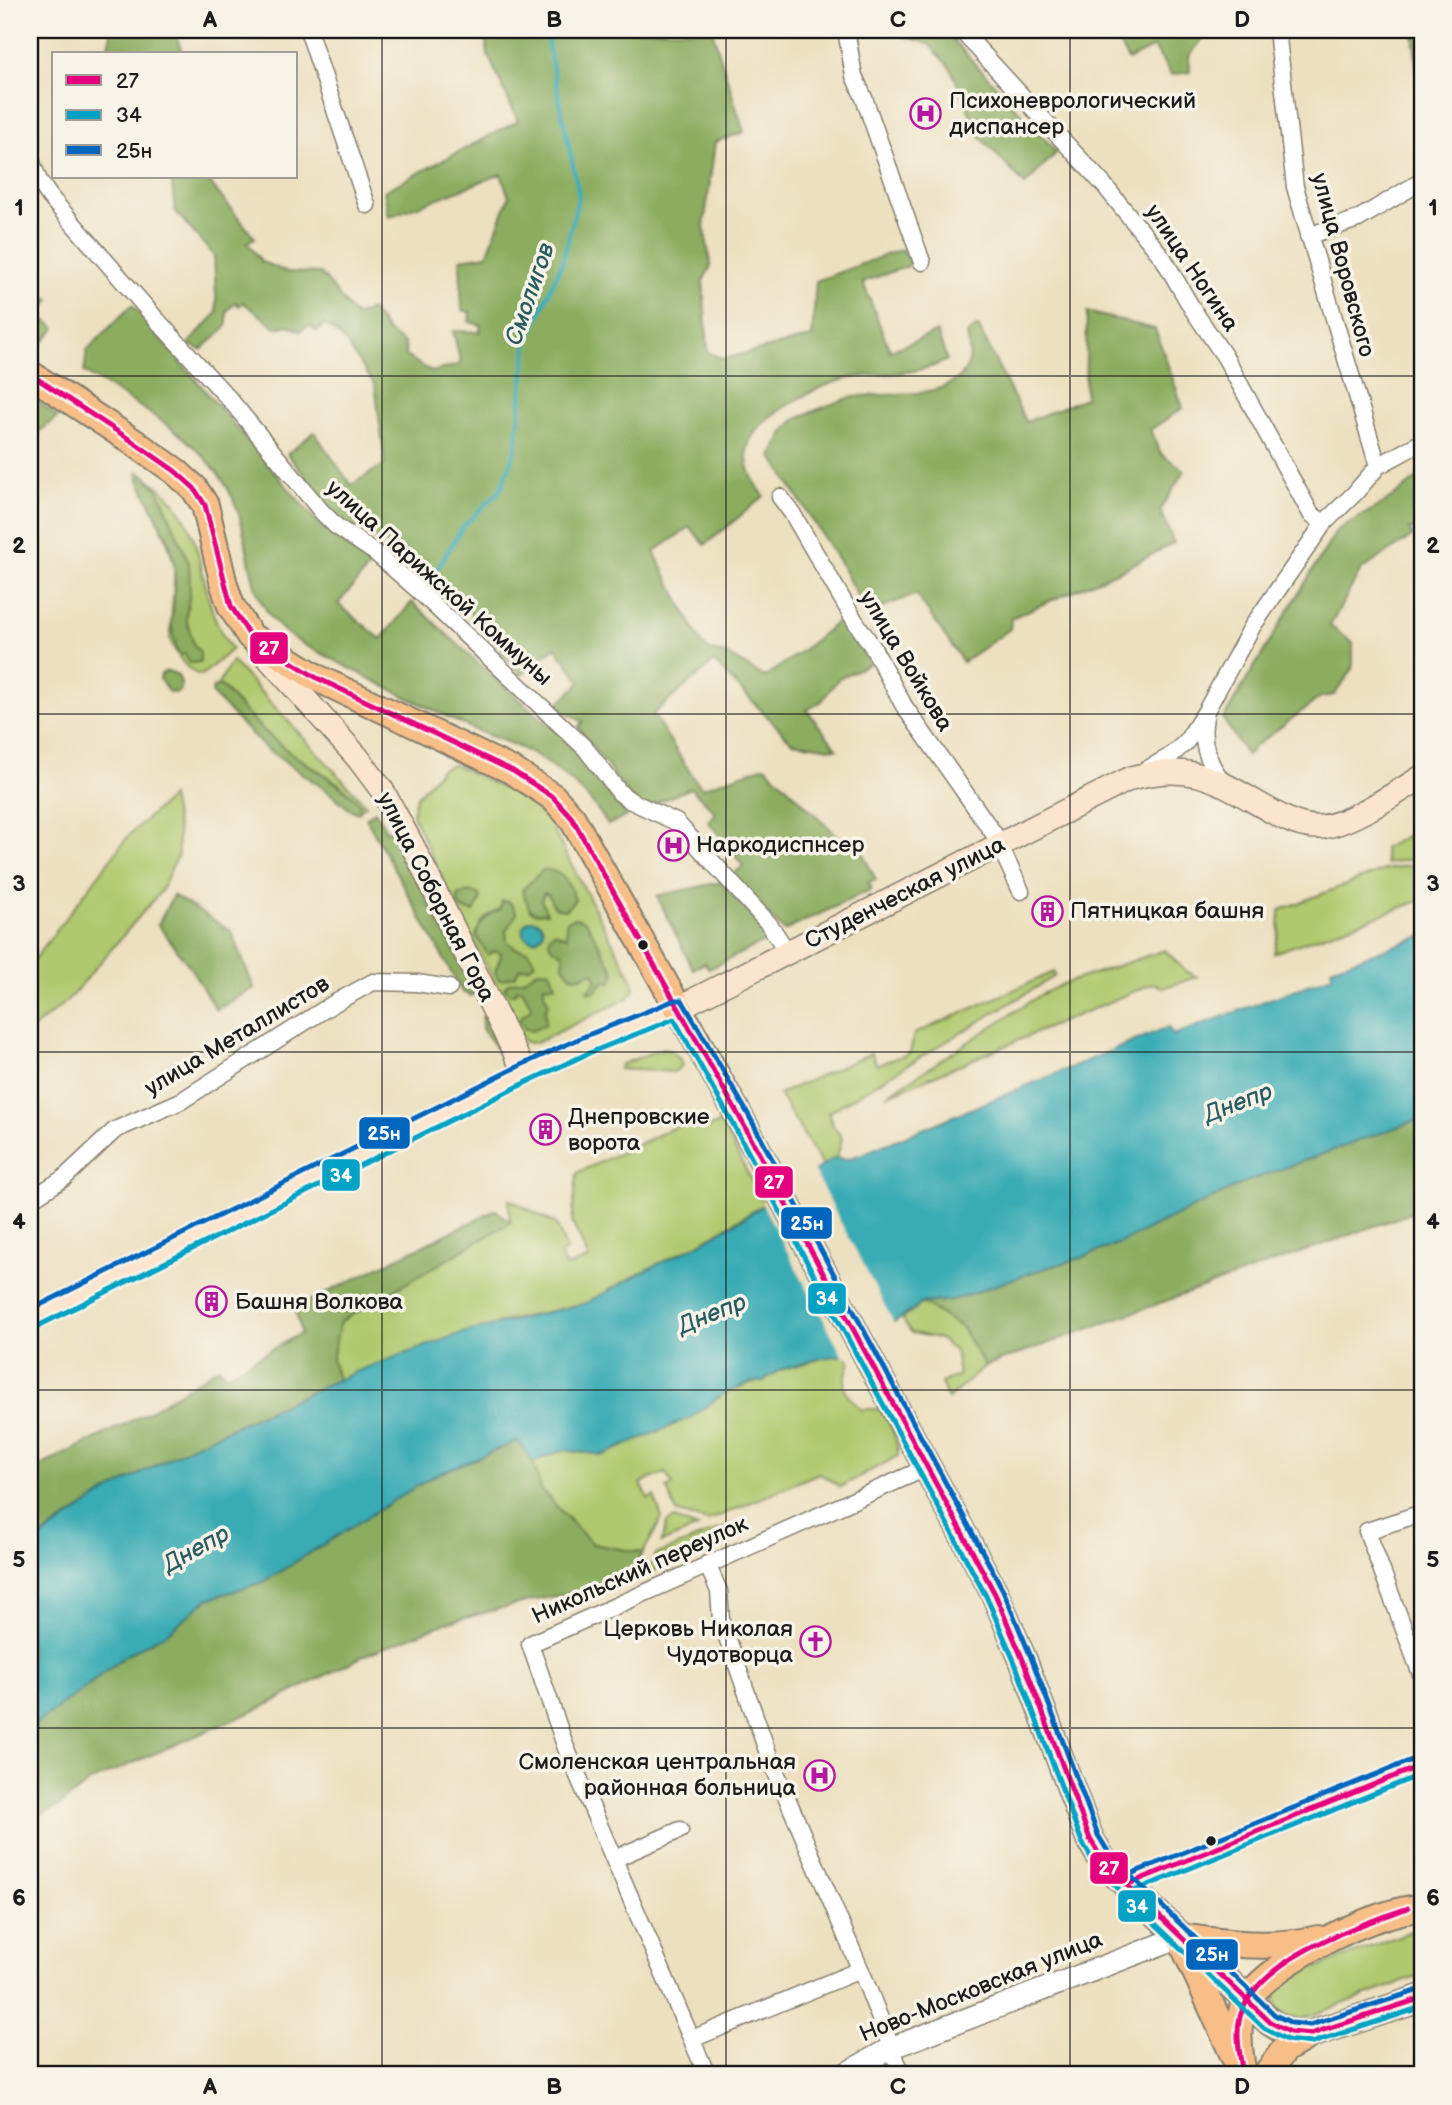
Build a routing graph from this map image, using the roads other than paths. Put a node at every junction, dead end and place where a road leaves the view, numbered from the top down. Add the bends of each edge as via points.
1 (308, 30) edge
2 (846, 30) edge
3 (961, 30) edge
4 (1277, 30) edge
5 (30, 157) edge
6 (1422, 181) edge
7 (367, 205) dead end
8 (1308, 236) junction
9 (922, 262) dead end
10 (30, 374) edge
11 (1422, 442) edge
12 (1378, 466) junction
13 (780, 497) dead end
14 (1324, 523) junction
15 (250, 636) junction
16 (1206, 711) junction
17 (1422, 777) edge
18 (1131, 778) junction
19 (1224, 784) junction
20 (1000, 844) junction
21 (1021, 891) dead end
22 (788, 953) junction
23 (449, 988) dead end
24 (678, 1008) junction
25 (525, 1073) junction
26 (30, 1200) edge
27 (30, 1320) edge
28 (926, 1468) junction
29 (1422, 1513) edge
30 (707, 1564) junction
31 (1422, 1677) edge
32 (1422, 1765) edge
33 (680, 1830) dead end
34 (614, 1859) junction
35 (1126, 1885) junction
36 (1418, 1905) edge
37 (1345, 1931) junction
38 (1180, 1937) junction
39 (860, 1970) junction
40 (1422, 1998) edge
41 (1247, 2000) junction
42 (1311, 2034) junction
43 (692, 2039) junction
44 (891, 2048) junction
45 (707, 2075) edge
46 (843, 2075) edge
47 (902, 2075) edge
48 (1243, 2075) edge
49 (1266, 2075) edge

1 - 7 street
2 - 9 street via 854,76
3 - 14 street, улица Ногина via 1104,185 1163,258 1225,357 1311,514
4 - 8 street, улица Воровского via 1295,187
5 - 22 street, улица Парижской Коммуны via 50,197 231,401 322,512 418,590 585,748 620,793 676,822 769,924
6 - 8 street via 1358,219
8 - 12 street, улица Воровского
10 - 15 main road via 194,488 205,505 231,606
11 - 12 street
12 - 14 street, Студенческая улица
13 - 20 street, улица Войкова via 904,706
14 - 16 street, Студенческая улица via 1251,626
15 - 24 main road via 317,678 513,771 553,797 580,829
15 - 25 main road, улица Соборная Гора via 382,790
16 - 18 street, Студенческая улица via 1170,757
16 - 19 street, Студенческая улица via 1207,758
17 - 19 main road via 1351,817 1322,827 1292,823
18 - 19 main road, Студенческая улица via 1173,770 1209,776
18 - 20 main road, Студенческая улица
20 - 21 street, улица Войкова
20 - 22 main road, Студенческая улица
22 - 24 main road, Студенческая улица
23 - 26 street, улица Металлистов via 373,982 181,1101 115,1130 64,1178
24 - 25 main road, Студенческая улица
24 - 28 main road
25 - 27 main road, Студенческая улица
28 - 30 street, Никольский переулок
28 - 35 main road via 1003,1613 1090,1839 1105,1864
29 - 31 street via 1367,1531
30 - 34 street, Никольский переулок via 530,1644 566,1748
30 - 39 street via 719,1591 721,1620 769,1756
32 - 35 main road
33 - 34 street
34 - 43 street, Никольский переулок
35 - 38 main road
36 - 37 main road
37 - 38 main road via 1275,1945
37 - 41 main road via 1287,1963
38 - 41 main road
38 - 44 street, Ново-Московская улица
38 - 48 main road
39 - 43 street
39 - 44 street
40 - 42 main road
41 - 42 main road via 1282,2030
41 - 48 main road via 1238,2033
42 - 49 main road via 1285,2049
43 - 45 street, Никольский переулок
44 - 46 street, Ново-Московская улица
44 - 47 street

